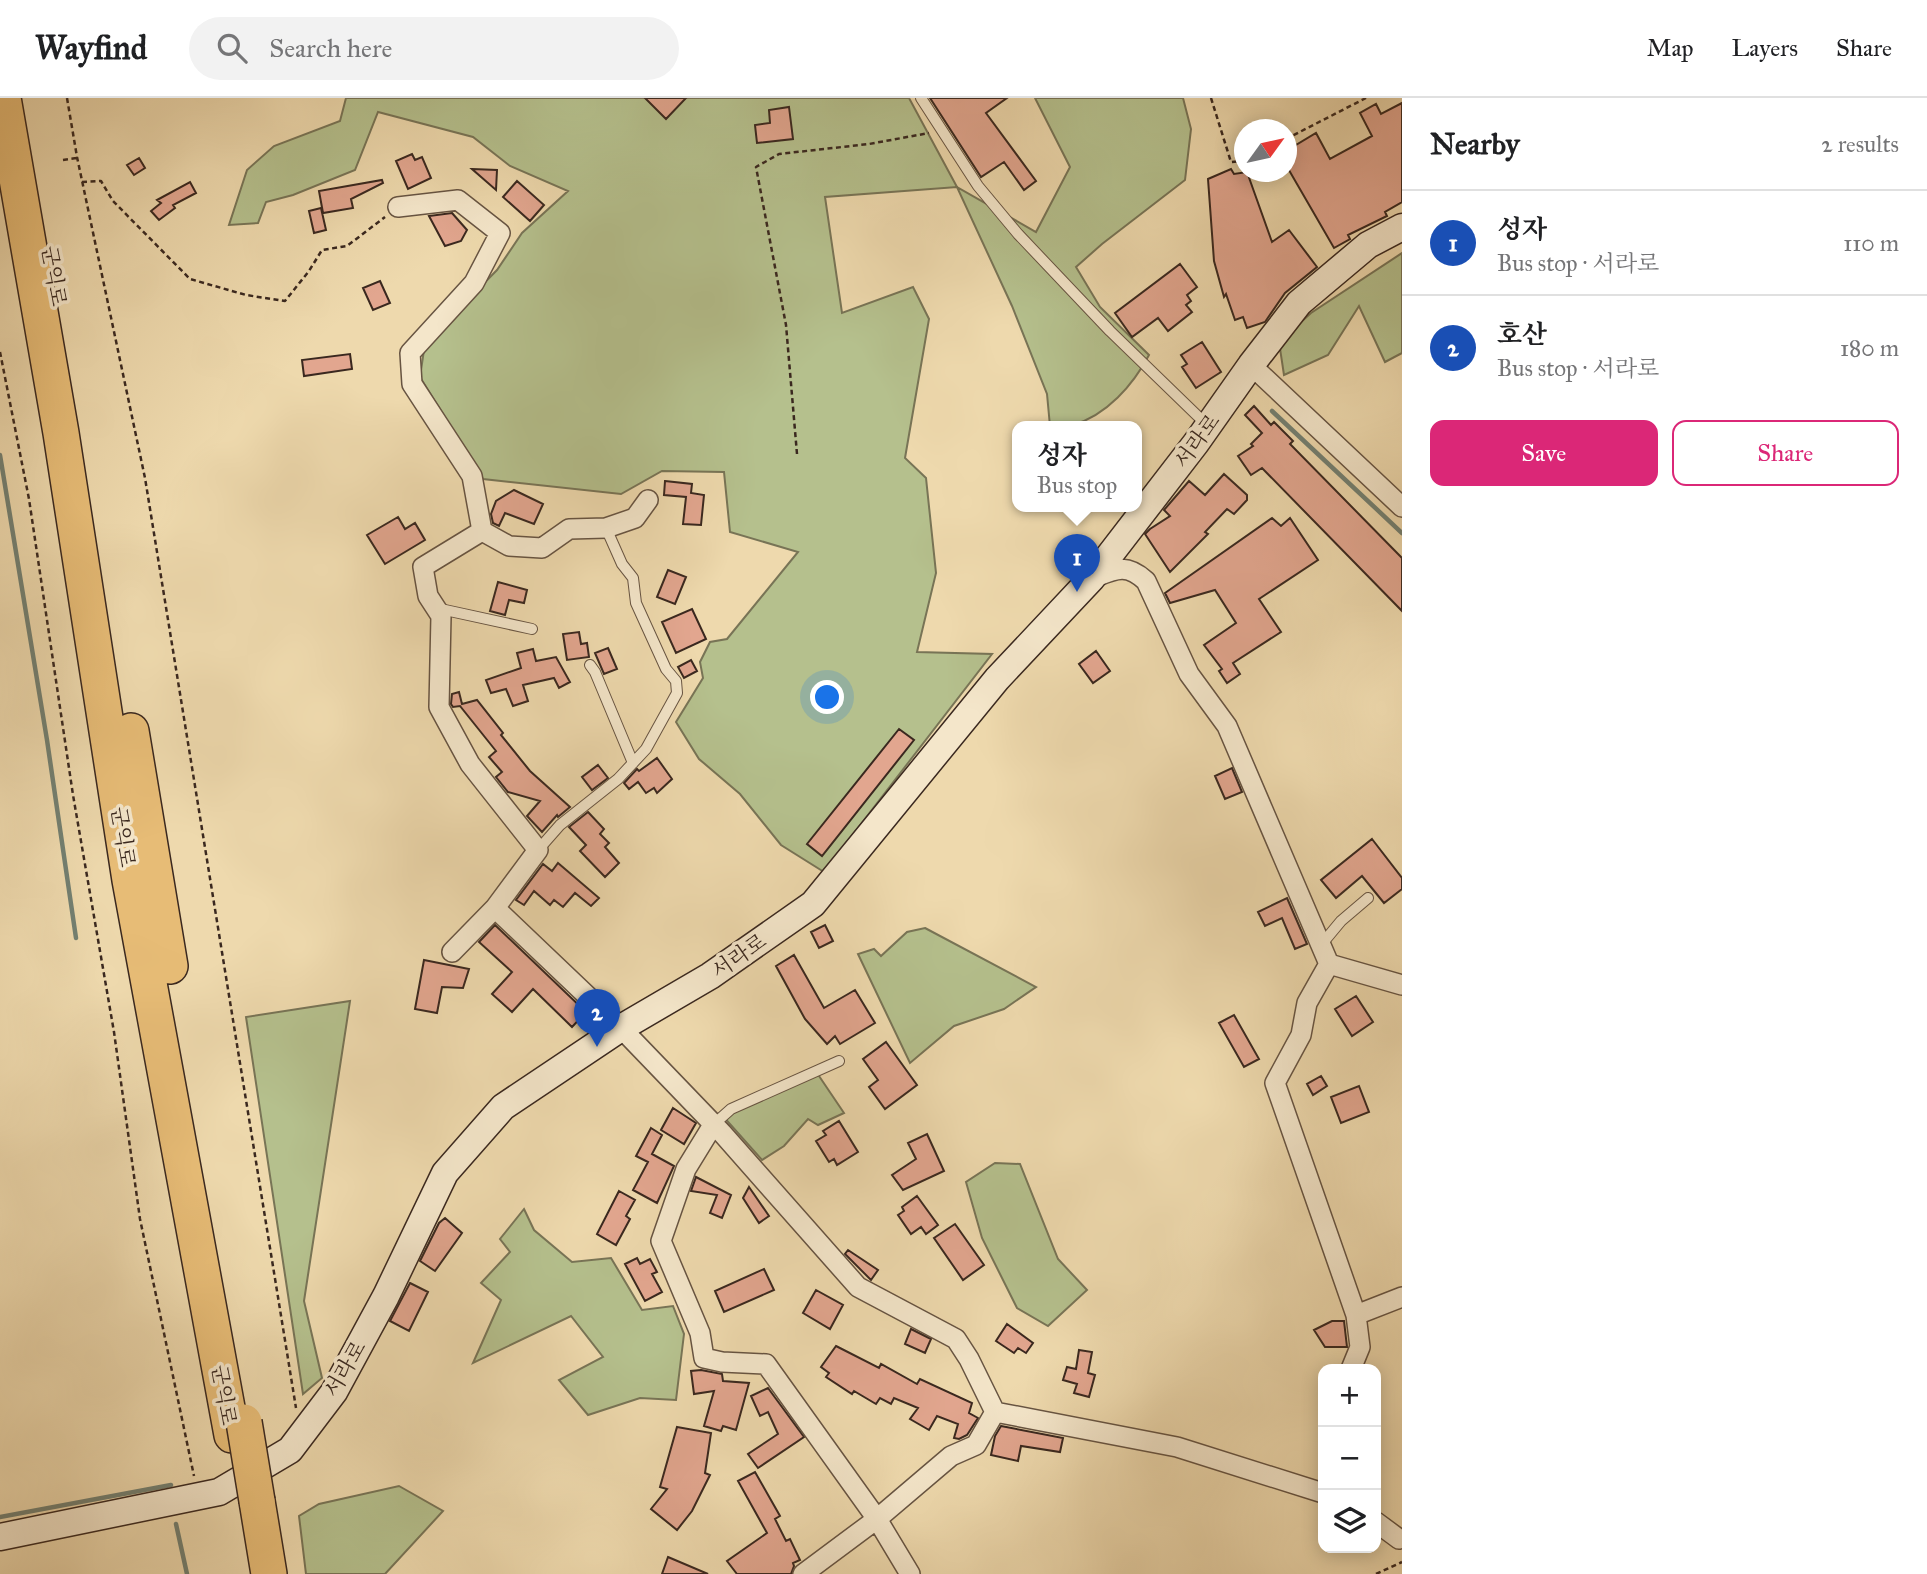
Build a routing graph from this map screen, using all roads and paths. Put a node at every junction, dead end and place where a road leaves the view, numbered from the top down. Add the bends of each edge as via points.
1 (3, 98) edge
2 (22, 98) edge
3 (67, 98) edge
4 (921, 98) edge
5 (1211, 98) edge
6 (1366, 98) edge
7 (942, 131) junction
8 (1297, 133) edge
9 (77, 158) junction
10 (63, 160) dead end
11 (1234, 162) edge
12 (82, 182) junction
13 (398, 207) joint
14 (1402, 228) edge
15 (0, 352) edge
16 (1251, 365) junction
17 (1208, 426) junction
18 (797, 454) dead end
19 (648, 500) dead end
20 (1402, 507) edge
21 (606, 528) junction
22 (482, 531) junction
23 (1092, 578) junction
24 (436, 608) junction
25 (532, 629) dead end
26 (590, 665) dead end
27 (632, 764) junction
28 (538, 850) junction
29 (1368, 898) dead end
30 (495, 908) junction
31 (1321, 946) junction
32 (452, 951) dead end
33 (1329, 964) junction
34 (1402, 985) edge
35 (621, 1028) junction
36 (839, 1061) dead end
37 (713, 1125) junction
38 (1402, 1297) edge
39 (1356, 1315) junction
40 (1353, 1364) edge
41 (995, 1412) junction
42 (238, 1429) junction
43 (290, 1450) junction
44 (1318, 1489) edge
45 (197, 1496) junction
46 (251, 1506) junction
47 (877, 1519) junction
48 (1381, 1526) edge
49 (0, 1537) edge
50 (1399, 1539) dead end
51 (1402, 1562) edge
52 (255, 1574) edge
53 (269, 1574) edge
54 (803, 1574) edge
55 (910, 1574) edge
56 (1376, 1574) edge

1 - 42 highway, 군익로 via 61,433 130,880
2 - 42 highway, 군익로 via 96,514
3 - 9 path
4 - 7 lane
5 - 11 path
6 - 8 path
7 - 17 lane via 978,186 1018,234
7 - 18 path via 779,154 756,167 786,325
9 - 10 path
9 - 12 path
12 - 13 path via 101,181 113,201 190,279 285,301 323,250 347,246
12 - 43 path via 147,491 296,1406
13 - 22 street via 458,200 499,233 474,283 410,353 412,384 472,476
14 - 16 street, 서라로 via 1368,245 1299,303
15 - 45 path via 29,499 140,1219
16 - 17 street, 서라로
16 - 20 street
17 - 23 street, 서라로
19 - 21 street via 635,518
21 - 22 street via 569,530 542,548 509,546
21 - 27 lane via 633,578 636,603 666,669 676,681 677,693 646,749
22 - 24 street via 423,567 428,596
23 - 31 street via 1117,568 1135,571 1146,581 1189,674 1227,726
23 - 35 street, 서라로 via 997,680 813,904 710,976
24 - 25 lane
24 - 28 street via 441,616 439,707 470,764
26 - 27 lane
27 - 28 lane via 559,825
28 - 30 street
29 - 31 lane
30 - 32 street
30 - 35 street
31 - 33 street
33 - 34 street
33 - 39 street via 1307,1003 1301,1035 1275,1083
35 - 37 street
35 - 43 street, 서라로 via 503,1107 445,1174 334,1392
36 - 37 lane via 731,1109
37 - 41 street via 858,1287 956,1339
37 - 47 street via 686,1169 661,1241 700,1333 704,1358 766,1364
38 - 39 street
39 - 40 street via 1360,1347
41 - 44 street via 1177,1447
41 - 47 street via 976,1445 951,1456
42 - 46 highway, 군익로, bridge
43 - 45 street, 서라로 via 219,1492
45 - 49 street, 서라로
46 - 52 highway, 군익로
46 - 53 highway, 군익로
47 - 54 street
47 - 55 street
48 - 50 street
51 - 56 path

